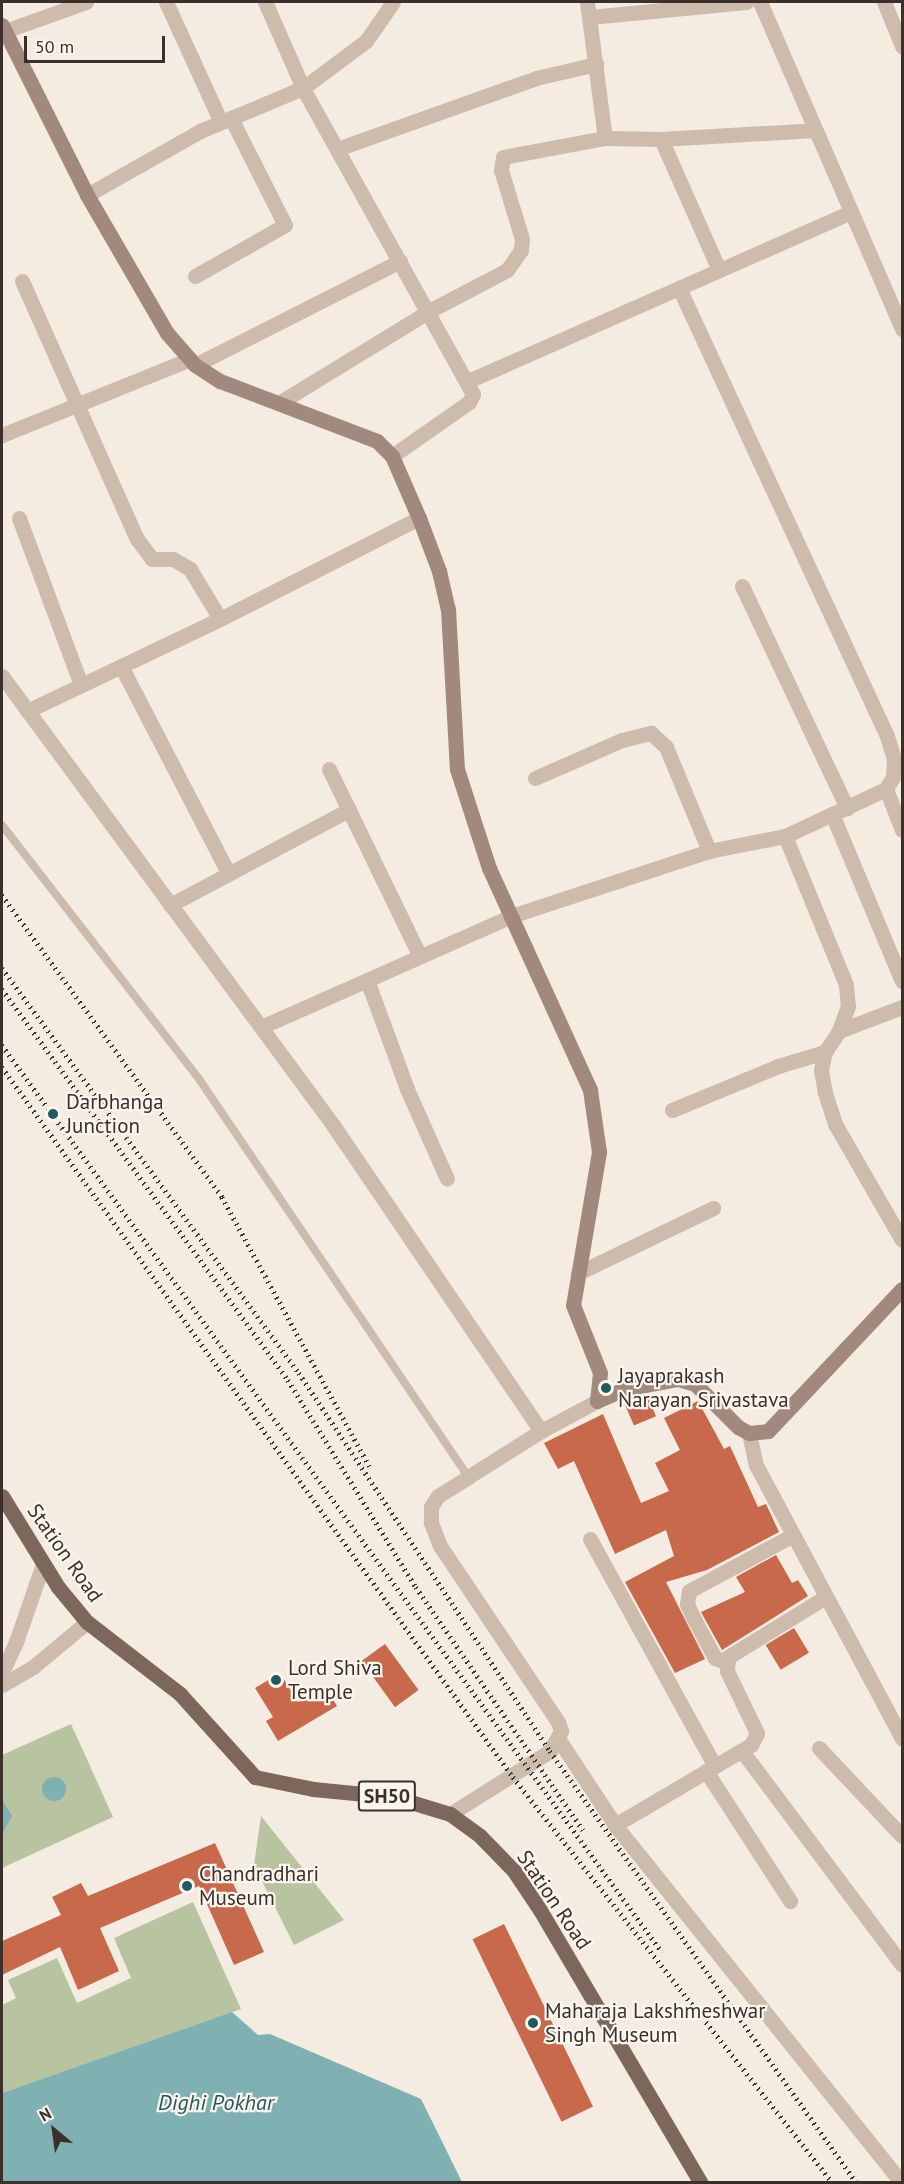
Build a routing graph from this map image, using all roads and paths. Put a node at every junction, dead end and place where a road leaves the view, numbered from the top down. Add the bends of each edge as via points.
1 (86, 2) edge
2 (166, 2) edge
3 (265, 2) edge
4 (393, 2) edge
5 (746, 2) edge
6 (760, 2) edge
7 (884, 2) edge
8 (588, 9) edge
9 (3, 28) edge
10 (903, 46) edge
11 (596, 64) junction
12 (303, 88) junction
13 (226, 120) junction
14 (815, 130) junction
15 (605, 138) junction
16 (661, 139) junction
17 (337, 149) junction
18 (87, 195) junction
19 (851, 212) junction
20 (400, 261) junction
21 (719, 270) junction
22 (195, 276) dead end
23 (22, 281) dead end
24 (679, 288) junction
25 (898, 309) edge
26 (429, 310) junction
27 (903, 329) edge
28 (193, 362) junction
29 (468, 381) junction
30 (279, 403) junction
31 (79, 404) junction
32 (2, 435) edge
33 (392, 456) junction
34 (19, 518) dead end
35 (419, 518) junction
36 (742, 586) dead end
37 (220, 619) junction
38 (121, 666) junction
39 (2, 676) edge
40 (81, 685) junction
41 (27, 711) junction
42 (329, 769) dead end
43 (535, 778) dead end
44 (886, 789) junction
45 (846, 808) junction
46 (350, 810) junction
47 (832, 814) junction
48 (2, 825) edge
49 (903, 830) edge
50 (784, 836) junction
51 (709, 851) junction
52 (230, 874) junction
53 (170, 904) junction
54 (511, 916) junction
55 (420, 956) junction
56 (367, 980) junction
57 (903, 981) edge
58 (903, 1007) edge
59 (261, 1028) junction
60 (839, 1031) junction
61 (825, 1052) junction
62 (672, 1110) dead end
63 (447, 1179) dead end
64 (713, 1208) dead end
65 (903, 1240) edge
66 (578, 1273) junction
67 (903, 1289) edge
68 (600, 1373) junction
69 (624, 1389) junction
70 (597, 1401) junction
71 (542, 1431) junction
72 (749, 1433) junction
73 (468, 1477) junction
74 (2, 1497) edge
75 (6, 1514) edge
76 (793, 1535) junction
77 (590, 1539) dead end
78 (43, 1564) junction
79 (825, 1597) junction
80 (87, 1622) junction
81 (726, 1662) junction
82 (2, 1672) edge
83 (2, 1685) edge
84 (903, 1738) edge
85 (559, 1740) junction
86 (819, 1748) dead end
87 (742, 1751) junction
88 (711, 1768) junction
89 (450, 1814) junction
90 (615, 1825) junction
91 (903, 1836) edge
92 (790, 1901) dead end
93 (903, 1965) edge
94 (700, 2182) edge
95 (901, 2182) edge

1 - 9 street
2 - 13 street
3 - 12 street
4 - 12 street via 366,41
5 - 8 street
6 - 14 street
7 - 10 street
8 - 11 street
9 - 18 main road
11 - 15 street
11 - 17 street via 536,78
12 - 13 street
12 - 17 street
13 - 18 street
13 - 22 street via 285,225
14 - 16 street
14 - 19 street
15 - 16 street
15 - 26 street via 503,157 501,170 522,239 516,261 507,270
16 - 21 street
17 - 20 street
18 - 28 main road via 167,333
19 - 21 street
19 - 25 street
20 - 26 street
20 - 28 street
21 - 24 street
23 - 31 street
24 - 29 street
24 - 44 street via 887,736 894,759
25 - 27 street
26 - 29 street
26 - 30 street
28 - 30 main road via 220,381
28 - 31 street
29 - 33 street via 474,394 469,402
30 - 33 main road via 377,441
31 - 32 street
31 - 37 street via 137,539 152,559 173,559 190,569
33 - 35 main road
34 - 40 street
35 - 37 street
35 - 54 main road via 448,609 457,769 489,868
36 - 45 street
37 - 38 street
38 - 40 street
38 - 52 street
39 - 41 street
40 - 41 street
41 - 53 street
42 - 46 street
43 - 51 street via 622,740 651,733 666,747
44 - 45 street
44 - 49 street
45 - 47 street
46 - 52 street
46 - 55 street
47 - 50 street
47 - 57 street
48 - 73 lane via 199,1079
50 - 51 street
50 - 60 street via 846,985 848,1006
51 - 54 street
52 - 53 street
53 - 59 street
54 - 55 street
54 - 66 main road via 579,1059 596,1117 599,1152
55 - 56 street
56 - 59 street
56 - 63 street via 407,1089
58 - 60 street
59 - 71 street via 333,1125
60 - 61 street
61 - 62 street via 778,1066
61 - 65 street via 821,1070 835,1124
64 - 66 street
66 - 68 main road via 573,1305
67 - 72 main road via 777,1425 768,1431
68 - 69 main road
68 - 70 main road
69 - 70 main road
69 - 72 main road via 678,1379 695,1383
70 - 71 street
71 - 73 street
72 - 76 street via 756,1465
73 - 85 street via 438,1496 431,1507 431,1522 440,1546 558,1722
74 - 75 main road, Station Road / SH50
75 - 78 main road, Station Road / SH50
76 - 79 street
76 - 81 street via 688,1591 687,1604 694,1619 715,1658
77 - 88 street
78 - 80 main road, Station Road / SH50
78 - 82 street
79 - 81 street via 733,1652
79 - 84 street
80 - 83 street via 33,1667
80 - 89 main road, Station Road / SH50 via 180,1694 255,1777 313,1789 394,1797
81 - 87 street via 757,1733 751,1745
85 - 89 street via 526,1768
85 - 90 street
86 - 91 street
87 - 88 street
87 - 93 street
88 - 90 street
88 - 92 street
89 - 94 main road, Station Road / SH50 via 480,1836 514,1871
90 - 95 street

